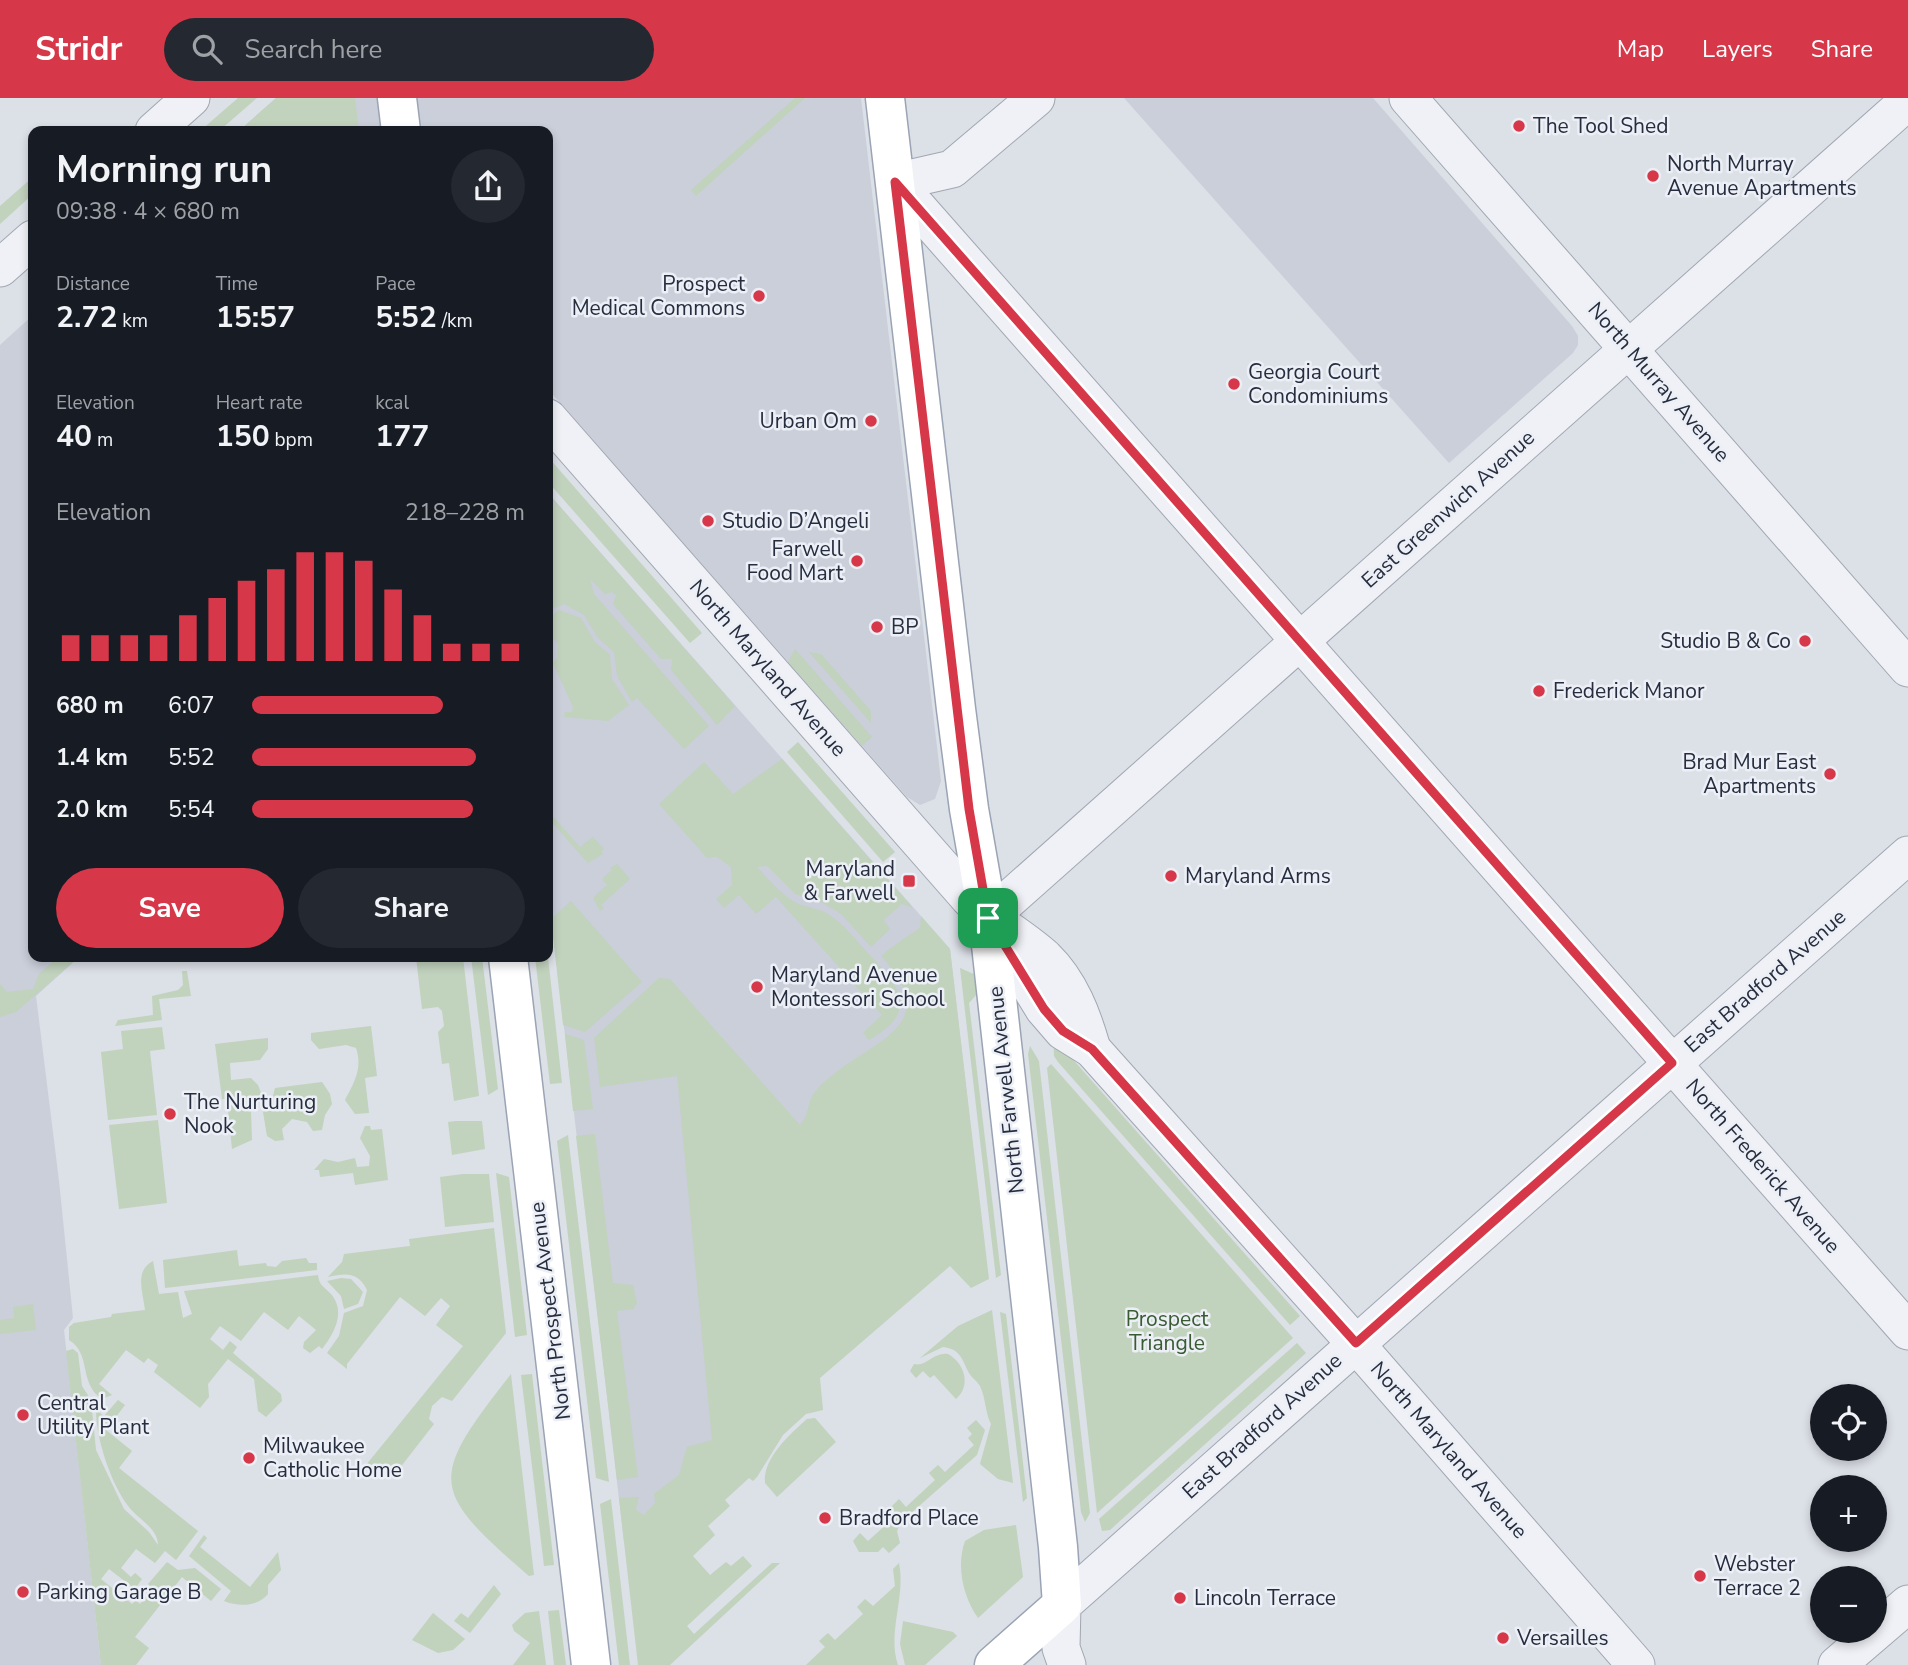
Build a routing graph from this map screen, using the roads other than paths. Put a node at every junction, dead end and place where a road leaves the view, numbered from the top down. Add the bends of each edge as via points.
1 (191, 98) edge
2 (397, 98) edge
3 (886, 98) edge
4 (1036, 98) edge
5 (1408, 98) edge
6 (1908, 101) edge
7 (160, 126) edge
8 (400, 126) edge
9 (895, 182) junction
10 (28, 243) edge
11 (0, 268) edge
12 (1629, 348) junction
13 (553, 424) edge
14 (1300, 640) junction
15 (1908, 668) edge
16 (1908, 855) edge
17 (988, 918) junction
18 (509, 962) edge
19 (1672, 1063) junction
20 (1908, 1331) edge
21 (1356, 1343) junction
22 (1908, 1604) edge
23 (1062, 1605) junction
24 (591, 1665) edge
25 (994, 1665) edge
26 (1067, 1665) edge
27 (1636, 1665) edge
28 (1837, 1665) edge

1 - 7 street
2 - 8 main road
3 - 9 main road, North Farwell Avenue
4 - 9 street via 952,169
5 - 12 street, North Murray Avenue
6 - 12 street, East Greenwich Avenue
9 - 14 street, North Frederick Avenue
9 - 17 main road, North Farwell Avenue via 967,796
10 - 11 street
12 - 14 street, East Greenwich Avenue
12 - 15 street, North Murray Avenue
13 - 17 street, North Maryland Avenue
14 - 17 street, East Greenwich Avenue
14 - 19 street, North Frederick Avenue
16 - 19 street, East Bradford Avenue
17 - 21 street, North Maryland Avenue via 1044,1009 1063,1031 1092,1049
17 - 23 main road, North Farwell Avenue
18 - 24 main road, North Prospect Avenue
19 - 20 street, North Frederick Avenue
19 - 21 street, East Bradford Avenue
21 - 23 street, East Bradford Avenue
21 - 27 street, North Maryland Avenue
22 - 28 street
23 - 25 main road, East Bradford Avenue
23 - 26 street, North Farwell Avenue via 1061,1648

